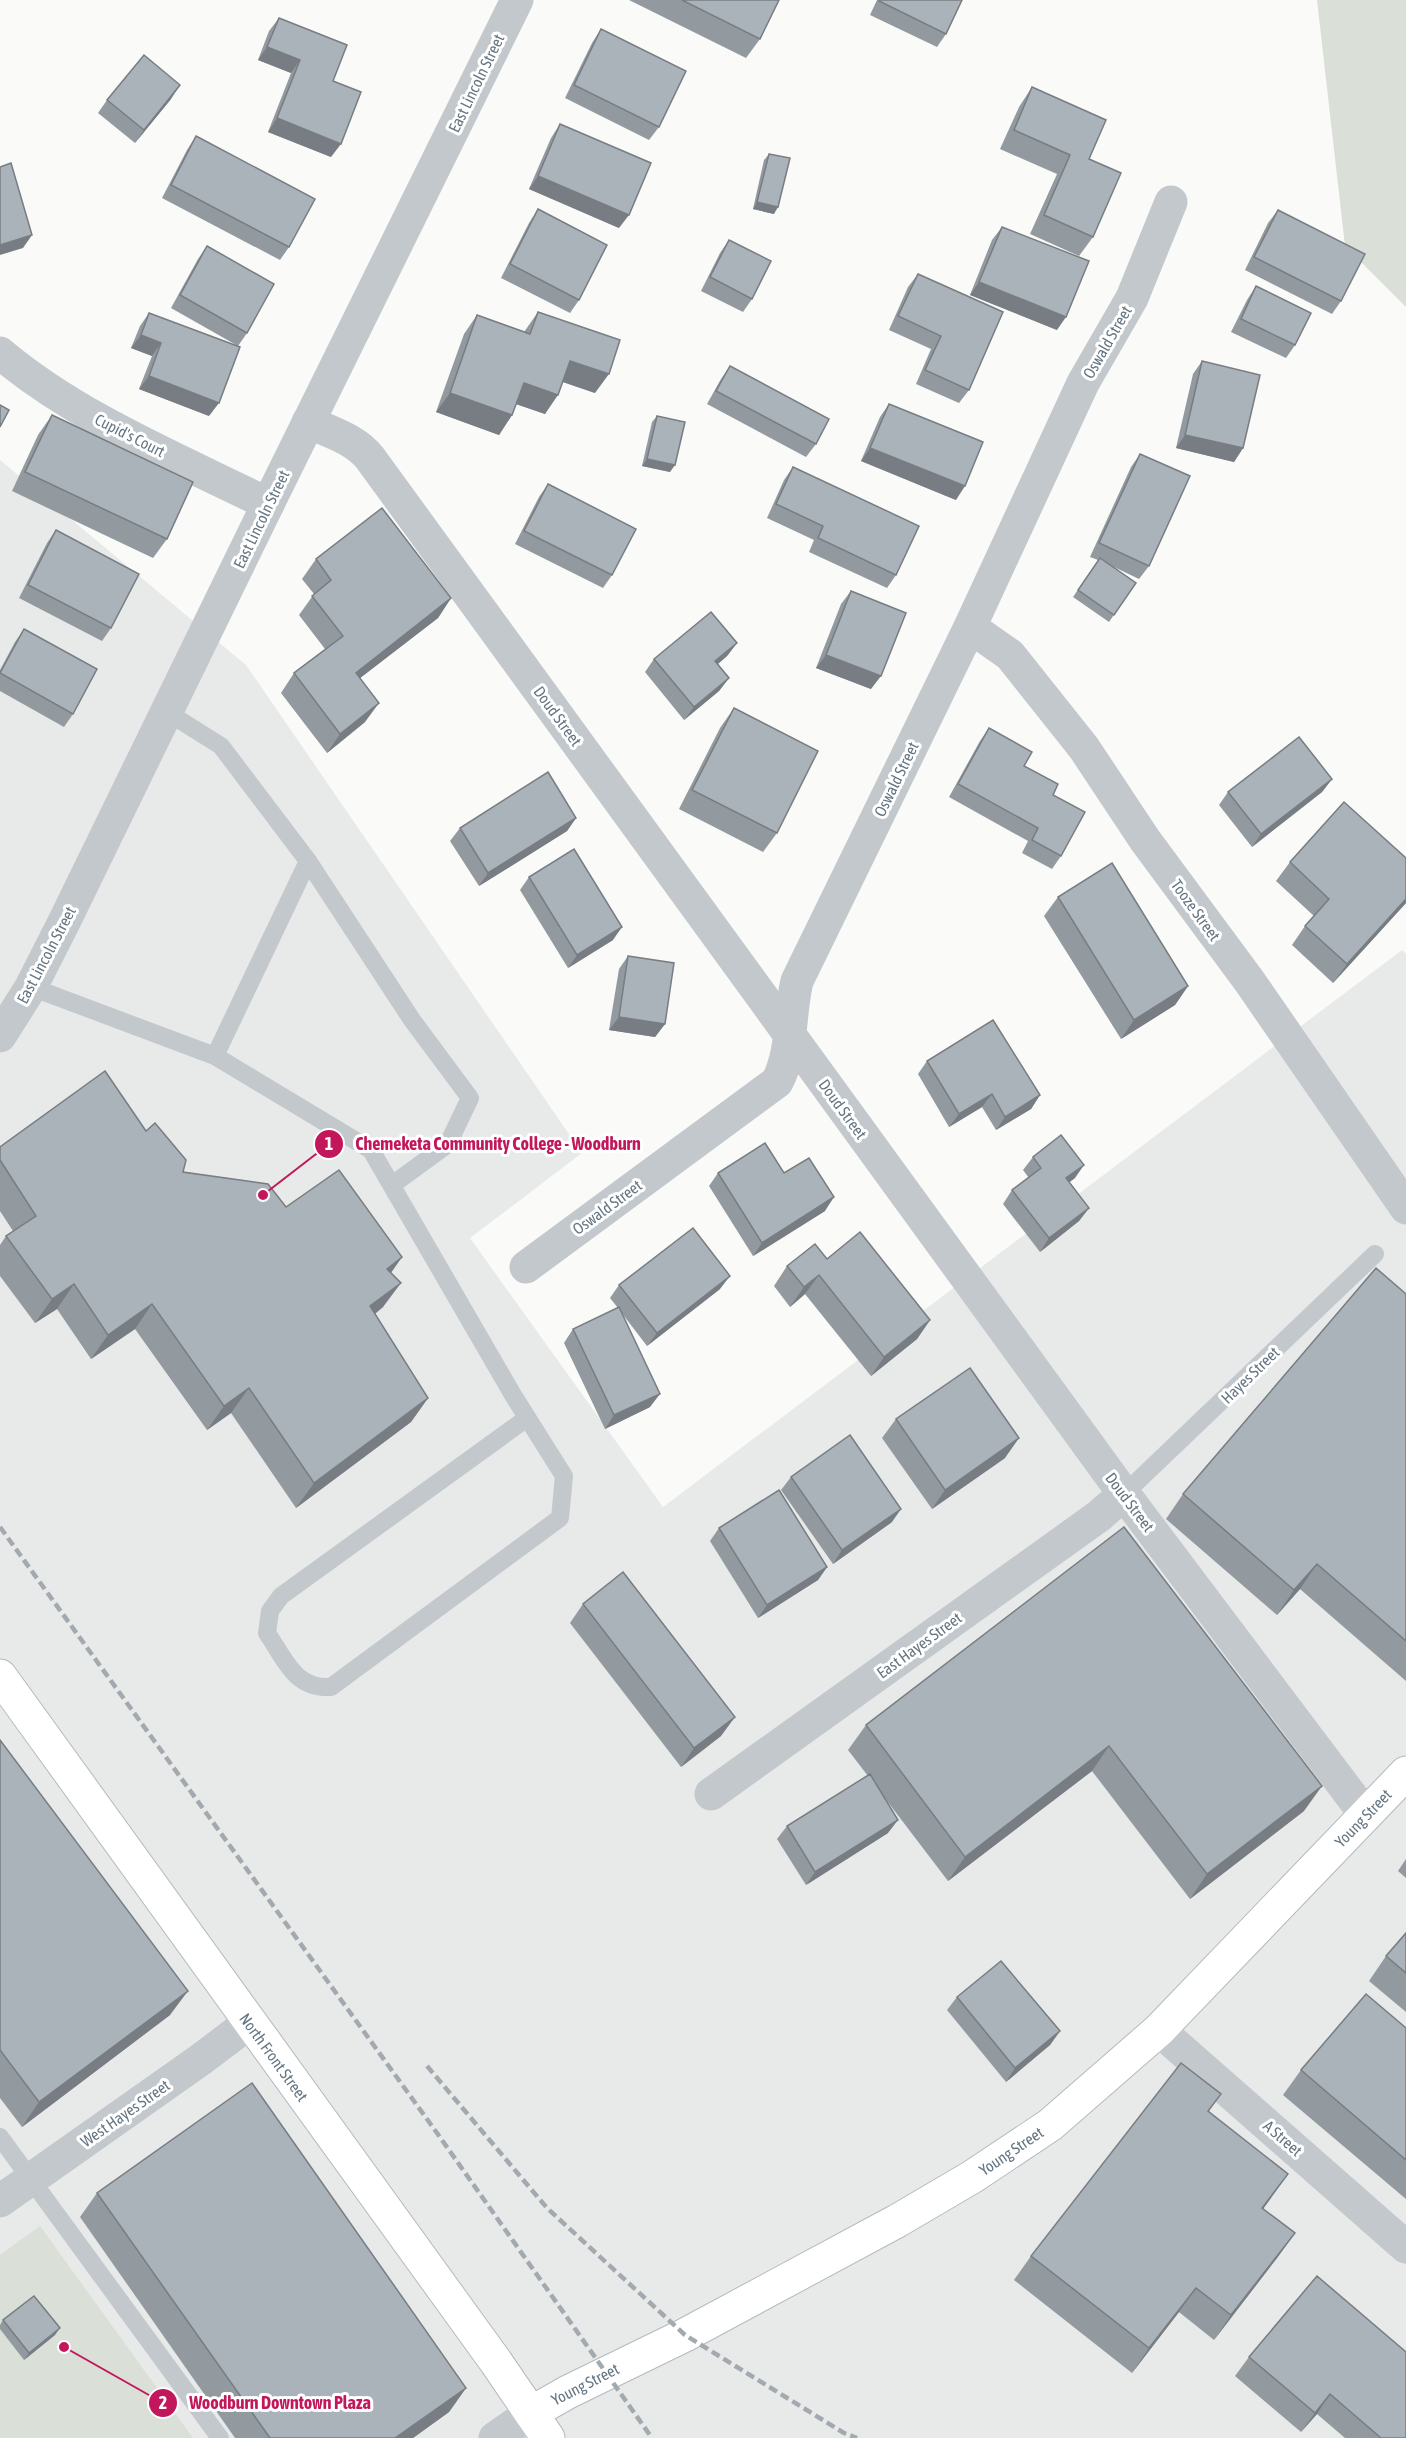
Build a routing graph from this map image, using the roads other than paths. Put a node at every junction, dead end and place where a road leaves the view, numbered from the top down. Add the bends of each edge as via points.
1 (517, 0) edge
2 (1171, 202) dead end
3 (0, 353) edge
4 (308, 422) junction
5 (268, 504) junction
6 (970, 627) junction
7 (167, 712) junction
8 (308, 861) junction
9 (32, 987) junction
10 (789, 1035) junction
11 (0, 1036) edge
12 (215, 1056) junction
13 (392, 1185) junction
14 (1406, 1208) edge
15 (1376, 1254) dead end
16 (526, 1267) dead end
17 (527, 1418) junction
18 (1124, 1494) junction
19 (0, 1676) edge
20 (1406, 1773) edge
21 (711, 1794) dead end
22 (1365, 1814) junction
23 (249, 2023) junction
24 (1159, 2030) junction
25 (0, 2137) edge
26 (30, 2179) junction
27 (0, 2201) edge
28 (1406, 2247) edge
29 (539, 2426) edge
30 (220, 2438) edge
31 (495, 2438) edge

1 - 4 street, East Lincoln Street
2 - 6 street, Oswald Street via 1132,298 1083,383
3 - 5 street, Cupid's Court via 97,418
4 - 5 street, East Lincoln Street
4 - 10 street, Doud Street via 357,445 370,458
5 - 7 street, East Lincoln Street
6 - 10 street, Oswald Street via 797,981
6 - 14 street, Tooze Street via 1010,655 1084,748
7 - 8 lane via 221,746
7 - 9 street, East Lincoln Street
8 - 12 lane
8 - 13 lane via 412,1020 470,1098 448,1144
9 - 11 street, East Lincoln Street
9 - 12 lane
10 - 16 street, Oswald Street via 777,1082
10 - 18 street, Doud Street
12 - 13 lane via 372,1150
13 - 17 lane
15 - 18 lane, Hayes Street
17 - 17 lane via 564,1476 560,1518 332,1687 315,1688 298,1679 267,1634 270,1611 281,1596
18 - 21 street, East Hayes Street via 1099,1516
18 - 22 street, Doud Street
19 - 23 main road, North Front Street
20 - 22 main road, Young Street
22 - 24 main road, Young Street
23 - 26 street, West Hayes Street
23 - 29 main road, North Front Street
24 - 28 street, A Street
24 - 29 main road, Young Street via 1050,2126 972,2177 685,2335 568,2392
25 - 26 lane
26 - 27 street, West Hayes Street
26 - 30 lane
29 - 31 street

